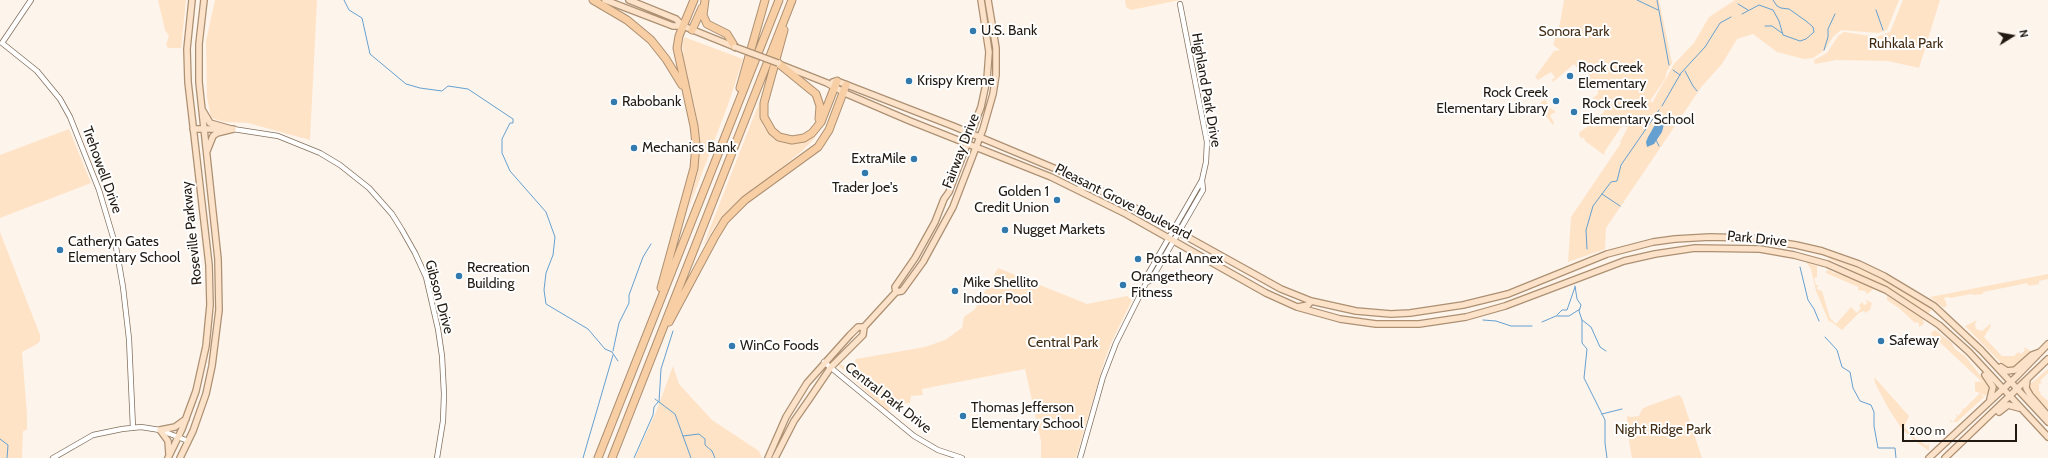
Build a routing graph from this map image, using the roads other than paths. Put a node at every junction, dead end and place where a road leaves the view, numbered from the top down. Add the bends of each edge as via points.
1 (31, 0) edge
2 (192, 0) edge
3 (204, 0) edge
4 (592, 0) edge
5 (605, 0) edge
6 (629, 0) edge
7 (694, 0) edge
8 (705, 0) edge
9 (765, 0) edge
10 (779, 0) edge
11 (792, 0) edge
12 (981, 0) edge
13 (988, 0) edge
14 (1180, 4) dead end
15 (785, 18) junction
16 (682, 26) junction
17 (692, 30) junction
18 (735, 47) junction
19 (778, 63) joint
20 (790, 71) junction
21 (836, 85) junction
22 (846, 85) junction
23 (844, 93) junction
24 (202, 108) junction
25 (691, 109) junction
26 (818, 126) junction
27 (193, 129) junction
28 (233, 129) junction
29 (204, 130) junction
30 (971, 134) junction
31 (980, 137) junction
32 (968, 144) junction
33 (722, 145) junction
34 (976, 147) junction
35 (206, 154) junction
36 (1079, 190) junction
37 (1113, 196) junction
38 (1177, 231) junction
39 (1171, 239) junction
40 (931, 249) junction
41 (909, 267) junction
42 (899, 292) junction
43 (1311, 301) junction
44 (1297, 307) junction
45 (1410, 313) joint
46 (1411, 324) joint
47 (864, 327) junction
48 (646, 338) junction
49 (657, 343) junction
50 (2048, 344) edge
51 (1981, 350) junction
52 (2040, 352) junction
53 (2048, 358) edge
54 (824, 362) junction
55 (831, 367) junction
56 (1982, 367) junction
57 (2027, 380) junction
58 (2011, 382) junction
59 (2002, 389) junction
60 (2018, 389) junction
61 (2010, 397) junction
62 (1990, 400) junction
63 (2021, 409) junction
64 (2048, 416) edge
65 (186, 419) junction
66 (2048, 422) edge
67 (1979, 425) junction
68 (133, 428) junction
69 (160, 430) junction
70 (179, 437) junction
71 (2048, 437) edge
72 (188, 441) junction
73 (168, 457) edge
74 (53, 458) edge
75 (180, 458) edge
76 (437, 458) edge
77 (598, 458) edge
78 (612, 458) edge
79 (768, 458) edge
80 (775, 458) edge
81 (962, 458) edge
82 (1080, 458) edge
83 (1928, 458) edge
84 (1945, 458) edge

1 - 68 street, Trehowell Drive via 2,43 37,71 60,99 76,130 99,190 123,286 129,340
2 - 27 main road, Roseville Parkway via 187,49
3 - 24 main road, Roseville Parkway via 199,44
4 - 25 highway via 631,24 655,44 674,70
5 - 16 main road via 673,26
6 - 16 main road via 676,19
7 - 16 highway
8 - 17 highway
8 - 18 highway via 703,15 706,24 727,34
9 - 33 highway
10 - 33 highway
11 - 15 highway
12 - 30 main road, Fairway Drive via 989,61 984,98
13 - 31 main road, Fairway Drive via 995,39 996,75 990,110
14 - 38 street, Highland Park Drive via 1206,142 1206,162 1202,180 1203,190
15 - 26 highway via 784,32 764,103 764,117 772,131 787,139 804,138
15 - 49 highway
16 - 17 main road
16 - 25 highway via 677,43 677,56
17 - 18 main road
18 - 19 main road, bridge
19 - 20 highway
20 - 21 main road
20 - 26 highway via 818,98
21 - 22 main road, Pleasant Grove Boulevard
21 - 23 main road, Pleasant Grove Boulevard
21 - 26 highway
22 - 23 highway
22 - 30 main road, Pleasant Grove Boulevard
23 - 32 main road, Pleasant Grove Boulevard
23 - 49 highway via 829,130 818,147 745,200 725,220
24 - 28 main road via 210,123
24 - 29 main road, Roseville Parkway
25 - 48 highway via 696,144 693,176
27 - 29 main road
27 - 65 main road, Roseville Parkway via 209,265 210,305 202,368
28 - 29 main road
28 - 35 main road via 213,136
28 - 76 street, Gibson Drive via 278,136 320,153 340,165 368,188 392,214 402,230 426,277 438,329 444,394
29 - 35 main road, Roseville Parkway
30 - 31 main road, Pleasant Grove Boulevard
30 - 32 main road, Fairway Drive
31 - 34 main road, Fairway Drive
31 - 37 main road, Pleasant Grove Boulevard
32 - 34 main road, Pleasant Grove Boulevard
32 - 41 main road, Fairway Drive via 935,222
33 - 48 highway
34 - 36 main road, Pleasant Grove Boulevard
34 - 40 main road, Fairway Drive via 953,207
35 - 72 main road, Roseville Parkway via 218,259 219,310 210,377 203,404
36 - 37 main road via 1084,186 1110,198
36 - 39 main road, Pleasant Grove Boulevard
37 - 38 main road, Pleasant Grove Boulevard
38 - 39 street, Highland Park Drive
38 - 43 main road, Pleasant Grove Boulevard via 1269,283
39 - 44 main road, Pleasant Grove Boulevard via 1260,290
39 - 82 street, Highland Park Drive via 1148,274 1107,364
40 - 41 main road via 918,264
40 - 42 main road, Fairway Drive
41 - 42 main road, Fairway Drive via 912,273
42 - 47 main road, Fairway Drive
43 - 44 main road via 1308,305
43 - 45 main road, Pleasant Grove Boulevard via 1356,311
44 - 46 main road, Pleasant Grove Boulevard via 1355,322
45 - 51 main road, Park Drive via 1463,305 1508,294 1608,254 1653,242 1695,237 1743,238 1796,245 1866,267 1934,306
46 - 56 main road, Park Drive via 1447,321 1494,310 1598,269 1636,258 1695,248 1749,248 1794,255 1836,266 1878,286 1939,325
47 - 54 main road, Fairway Drive via 858,328
47 - 55 main road, Fairway Drive via 863,335
48 - 77 highway
49 - 78 highway
50 - 52 main road
51 - 52 main road via 1986,351 2009,372
51 - 58 main road, Park Drive
52 - 58 main road
53 - 57 main road
54 - 55 street, Central Park Drive
54 - 79 main road, Fairway Drive via 789,412
55 - 80 main road, Fairway Drive via 794,421
55 - 81 street, Central Park Drive via 914,436 938,450
56 - 59 main road, Park Drive
56 - 62 main road via 1993,387
57 - 60 main road
57 - 64 main road via 2026,388 2030,395
58 - 59 main road
58 - 60 main road, Park Drive
59 - 61 main road, Park Drive
59 - 62 main road
60 - 61 main road
60 - 66 main road, Park Drive
61 - 63 main road, Park Drive
61 - 67 main road
62 - 83 main road
63 - 67 main road via 2006,406 1985,424
63 - 71 main road, Park Drive
65 - 69 main road via 175,427
65 - 70 main road, Roseville Parkway
67 - 84 main road
68 - 69 street
68 - 74 street via 93,435
69 - 70 street
69 - 73 main road via 168,440
70 - 72 street
70 - 73 main road, Roseville Parkway
72 - 75 main road, Roseville Parkway

